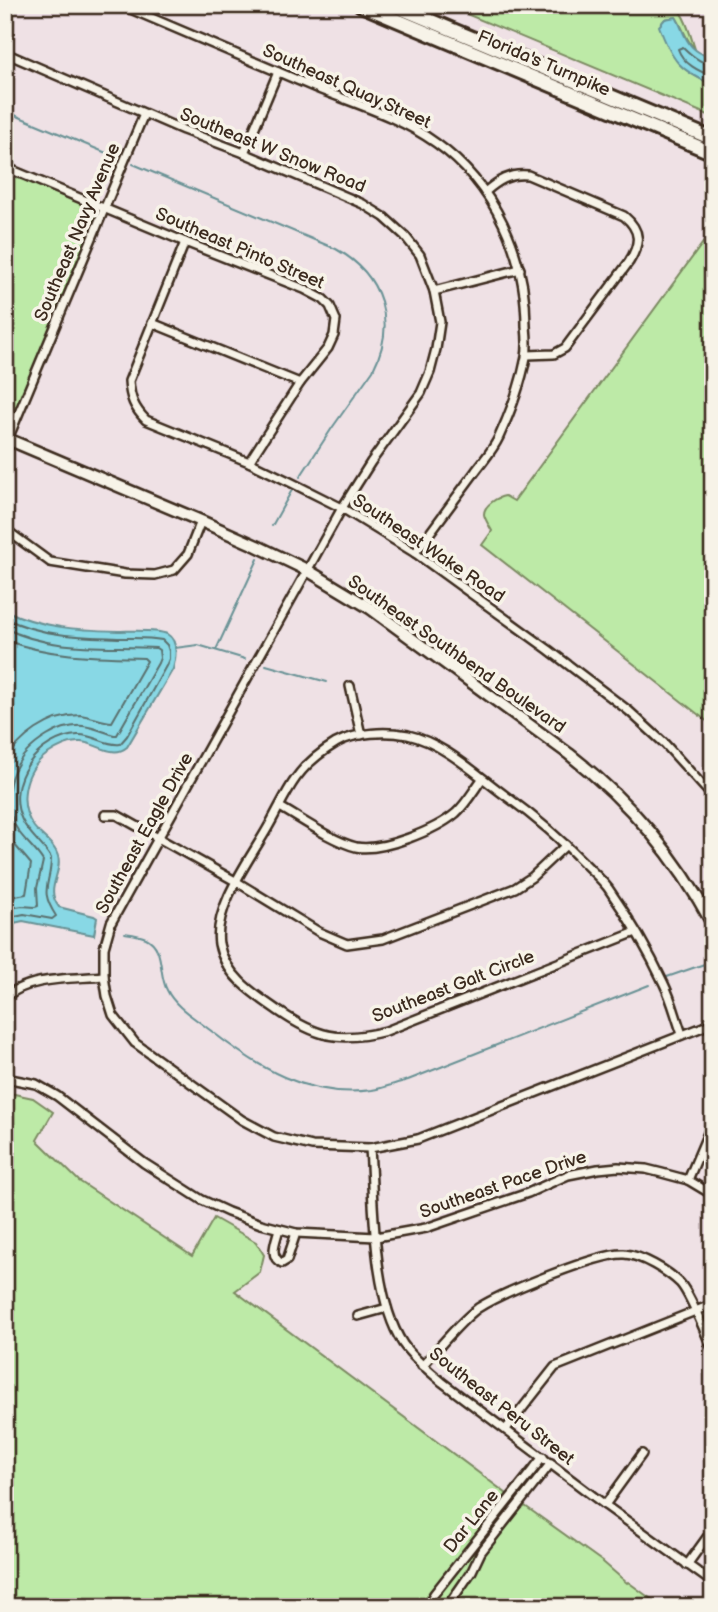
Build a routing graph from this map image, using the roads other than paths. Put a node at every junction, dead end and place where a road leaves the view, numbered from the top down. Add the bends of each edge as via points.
1 (121, 5) edge
2 (361, 5) edge
3 (393, 5) edge
4 (5, 53) edge
5 (278, 72) junction
6 (144, 114) junction
7 (713, 139) edge
8 (244, 153) junction
9 (713, 153) edge
10 (5, 167) edge
11 (485, 192) junction
12 (104, 208) junction
13 (186, 242) junction
14 (520, 269) junction
15 (434, 291) junction
16 (152, 323) junction
17 (527, 355) junction
18 (300, 383) junction
19 (6, 439) edge
20 (249, 461) junction
21 (342, 508) junction
22 (201, 521) junction
23 (5, 529) edge
24 (415, 553) junction
25 (307, 570) junction
26 (350, 687) dead end
27 (360, 734) junction
28 (482, 779) junction
29 (713, 796) edge
30 (280, 807) junction
31 (105, 815) dead end
32 (158, 839) junction
33 (566, 845) junction
34 (237, 882) junction
35 (713, 925) edge
36 (636, 932) junction
37 (104, 976) junction
38 (5, 998) edge
39 (713, 1023) edge
40 (682, 1034) junction
41 (5, 1078) edge
42 (713, 1121) edge
43 (370, 1148) junction
44 (688, 1180) junction
45 (713, 1195) edge
46 (279, 1229) junction
47 (296, 1233) junction
48 (376, 1237) junction
49 (713, 1304) edge
50 (387, 1308) junction
51 (695, 1311) junction
52 (358, 1316) dead end
53 (713, 1351) edge
54 (422, 1366) junction
55 (506, 1429) junction
56 (642, 1454) dead end
57 (543, 1457) junction
58 (551, 1463) junction
59 (605, 1505) junction
60 (713, 1529) edge
61 (687, 1565) junction
62 (713, 1583) edge
63 (5, 1604) edge
64 (22, 1607) edge
65 (426, 1607) edge
66 (447, 1607) edge

1 - 5 street, Southeast Quay Street
2 - 9 highway, Florida's Turnpike
3 - 7 highway, Florida's Turnpike
4 - 6 street, Southeast W Snow Road
5 - 8 street
5 - 11 street, Southeast Quay Street via 367,107 422,135 445,150
6 - 8 street, Southeast W Snow Road
6 - 12 street, Southeast Navy Avenue
8 - 15 street, Southeast W Snow Road via 383,217 420,255
10 - 12 street, Southeast Pinto Street
11 - 14 street, Southeast Quay Street via 512,241
11 - 17 street via 506,177 527,175 618,213 636,232 637,246 629,262 565,348 554,354
12 - 13 street, Southeast Pinto Street
12 - 19 street, Southeast Navy Avenue
13 - 16 street, Southeast Wake Road
13 - 18 street, Southeast Pinto Street via 304,289 330,306 336,320 334,335
14 - 15 street
14 - 17 street, Southeast Quay Street
15 - 21 street, Southeast W Snow Road via 440,322 430,372 421,393
16 - 18 street
16 - 20 street, Southeast Wake Road via 129,382 136,410 146,420
17 - 24 street, Southeast Quay Street via 498,440
18 - 20 street, Southeast Pinto Street
19 - 22 street, Southeast Southbend Boulevard
20 - 21 street, Southeast Wake Road
21 - 24 street, Southeast Wake Road
21 - 25 street, Southeast W Snow Road
22 - 23 street via 188,554 174,570 155,575 50,562
22 - 25 street, Southeast Southbend Boulevard
24 - 29 street, Southeast Wake Road via 605,692 687,766
25 - 32 street, Southeast Eagle Drive
25 - 35 street, Southeast Southbend Boulevard via 370,608 597,776 648,827
26 - 27 street
27 - 28 street, Southeast Galt Circle via 392,733 424,740
27 - 30 street, Southeast Galt Circle via 316,757
28 - 30 street via 457,812 434,827 384,845 359,848 343,843
28 - 33 street, Southeast Galt Circle
30 - 34 street, Southeast Galt Circle
31 - 32 street via 117,816
32 - 34 street
32 - 37 street, Southeast Eagle Drive via 111,923 104,948
33 - 34 street via 514,888 383,939 347,944
33 - 36 street, Southeast Galt Circle via 607,887
34 - 36 street, Southeast Galt Circle via 219,929 219,943 232,973 294,1022 327,1036 354,1038 386,1031
36 - 40 street, Southeast Galt Circle via 665,986
37 - 38 street via 28,984
37 - 43 street, Southeast Eagle Drive via 114,1015 135,1043 242,1120 274,1137 312,1146
39 - 40 street, Southeast Eagle Drive
40 - 43 street, Southeast Eagle Drive via 418,1139
41 - 46 street, Southeast Pace Drive via 36,1084 57,1096 144,1163 202,1200
42 - 44 street
43 - 48 street, Southeast Peru Street
44 - 45 street, Southeast Pace Drive
44 - 48 street, Southeast Pace Drive via 646,1169 598,1169 568,1175 426,1228
46 - 47 street, Southeast Pace Drive
46 - 47 street via 274,1254 280,1263 287,1260
47 - 48 street, Southeast Pace Drive
48 - 50 street, Southeast Peru Street
49 - 51 street
50 - 52 street
50 - 54 street, Southeast Peru Street via 404,1344
51 - 53 street
51 - 54 street via 681,1284 654,1264 627,1254 610,1254 490,1301 475,1310
51 - 55 street via 555,1367
54 - 55 street, Southeast Peru Street
55 - 57 street, Southeast Peru Street
56 - 59 street
57 - 58 street, Southeast Peru Street
57 - 65 street, Dar Lane
58 - 59 street, Southeast Peru Street
58 - 66 street, Dar Lane via 481,1552
59 - 61 street, Southeast Peru Street
60 - 61 street
61 - 62 street, Southeast Peru Street
63 - 64 street

